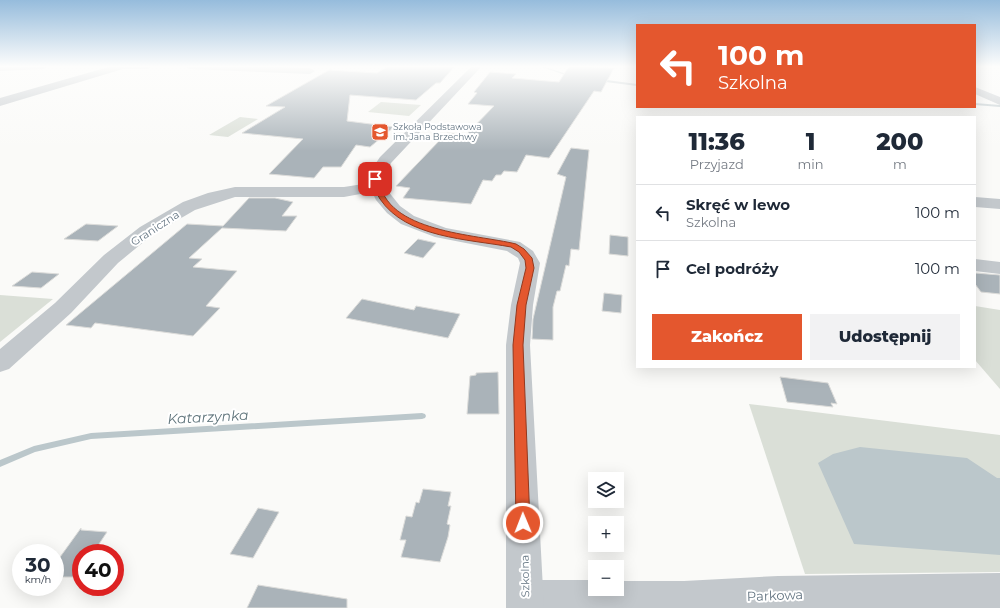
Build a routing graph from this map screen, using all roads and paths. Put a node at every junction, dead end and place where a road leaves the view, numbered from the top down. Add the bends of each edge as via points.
1 (26, 94) edge
2 (449, 94) edge
3 (985, 94) edge
4 (1000, 101) edge
5 (0, 102) edge
6 (376, 187) junction
7 (976, 202) edge
8 (1000, 204) edge
9 (976, 265) edge
10 (1000, 268) edge
11 (0, 363) edge
12 (1000, 591) edge
13 (525, 603) edge

1 - 5 street
2 - 6 street via 384,160 375,179
3 - 4 street
6 - 11 street, Graniczna via 344,192 235,192 189,206 146,231 110,259 63,308
6 - 13 street, Szkolna via 389,206 415,225 513,246 529,259 530,268 522,305 518,345
7 - 8 street
9 - 10 street
12 - 13 street, Parkowa via 778,594 684,600

